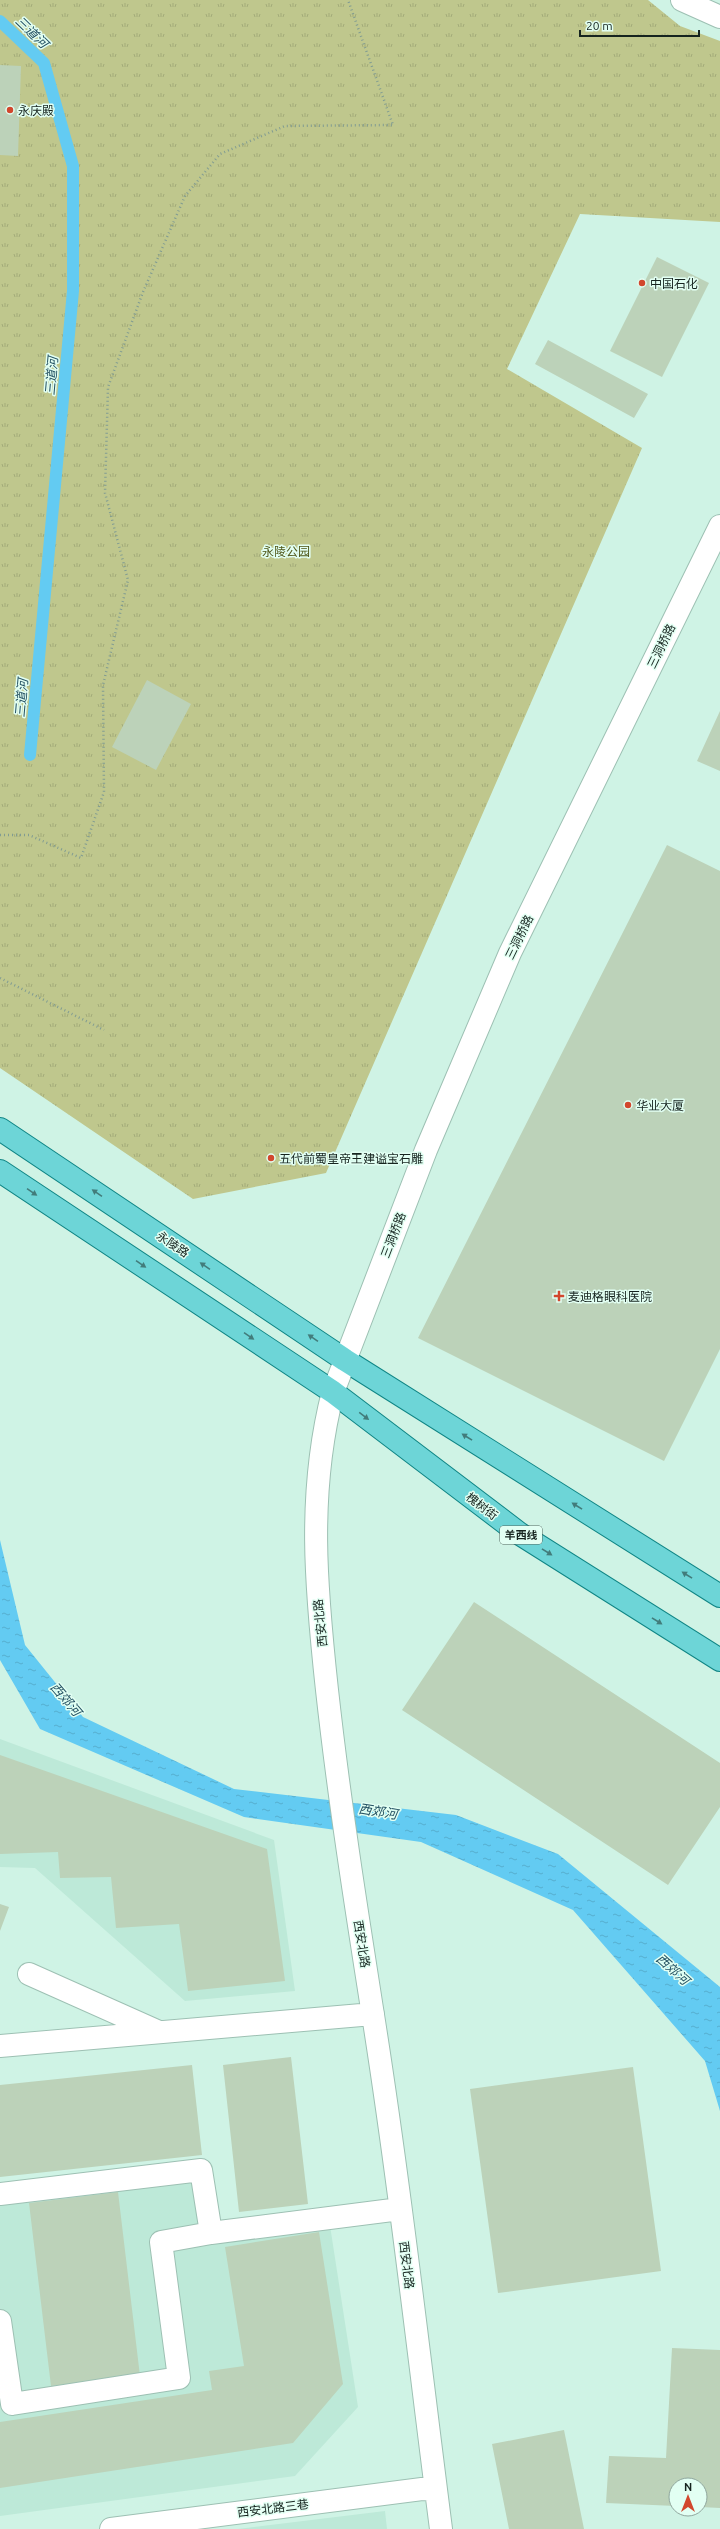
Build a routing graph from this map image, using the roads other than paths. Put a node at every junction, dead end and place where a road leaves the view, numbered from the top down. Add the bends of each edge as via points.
1 (682, 0) edge
2 (720, 16) edge
3 (720, 526) edge
4 (0, 1129) edge
5 (0, 1171) edge
6 (345, 1360) junction
7 (333, 1392) junction
8 (720, 1596) edge
9 (720, 1660) edge
10 (29, 1974) dead end
11 (373, 2014) junction
12 (162, 2033) junction
13 (0, 2046) edge
14 (0, 2194) edge
15 (400, 2209) junction
16 (211, 2233) junction
17 (0, 2321) edge
18 (6, 2404) edge
19 (436, 2490) junction
20 (123, 2528) edge
21 (441, 2529) edge

1 - 2 street
3 - 6 street, 三洞桥路 via 510,953 426,1150
6 -> 4 main road, 永陵路
5 -> 7 main road
6 - 7 street, 西安北路
8 -> 6 main road
7 -> 9 main road, 槐树街 / 羊西线 via 520,1534
7 - 11 street, 西安北路 via 324,1425 316,1508 316,1586 346,1846
10 - 12 street
11 - 12 street
11 - 15 street, 西安北路
12 - 13 street
14 - 16 street via 202,2170
15 - 16 street
15 - 19 street, 西安北路
16 - 18 street via 162,2242 179,2378
17 - 18 street
19 - 20 street, 西安北路三巷 via 422,2489
19 - 21 street, 西安北路

